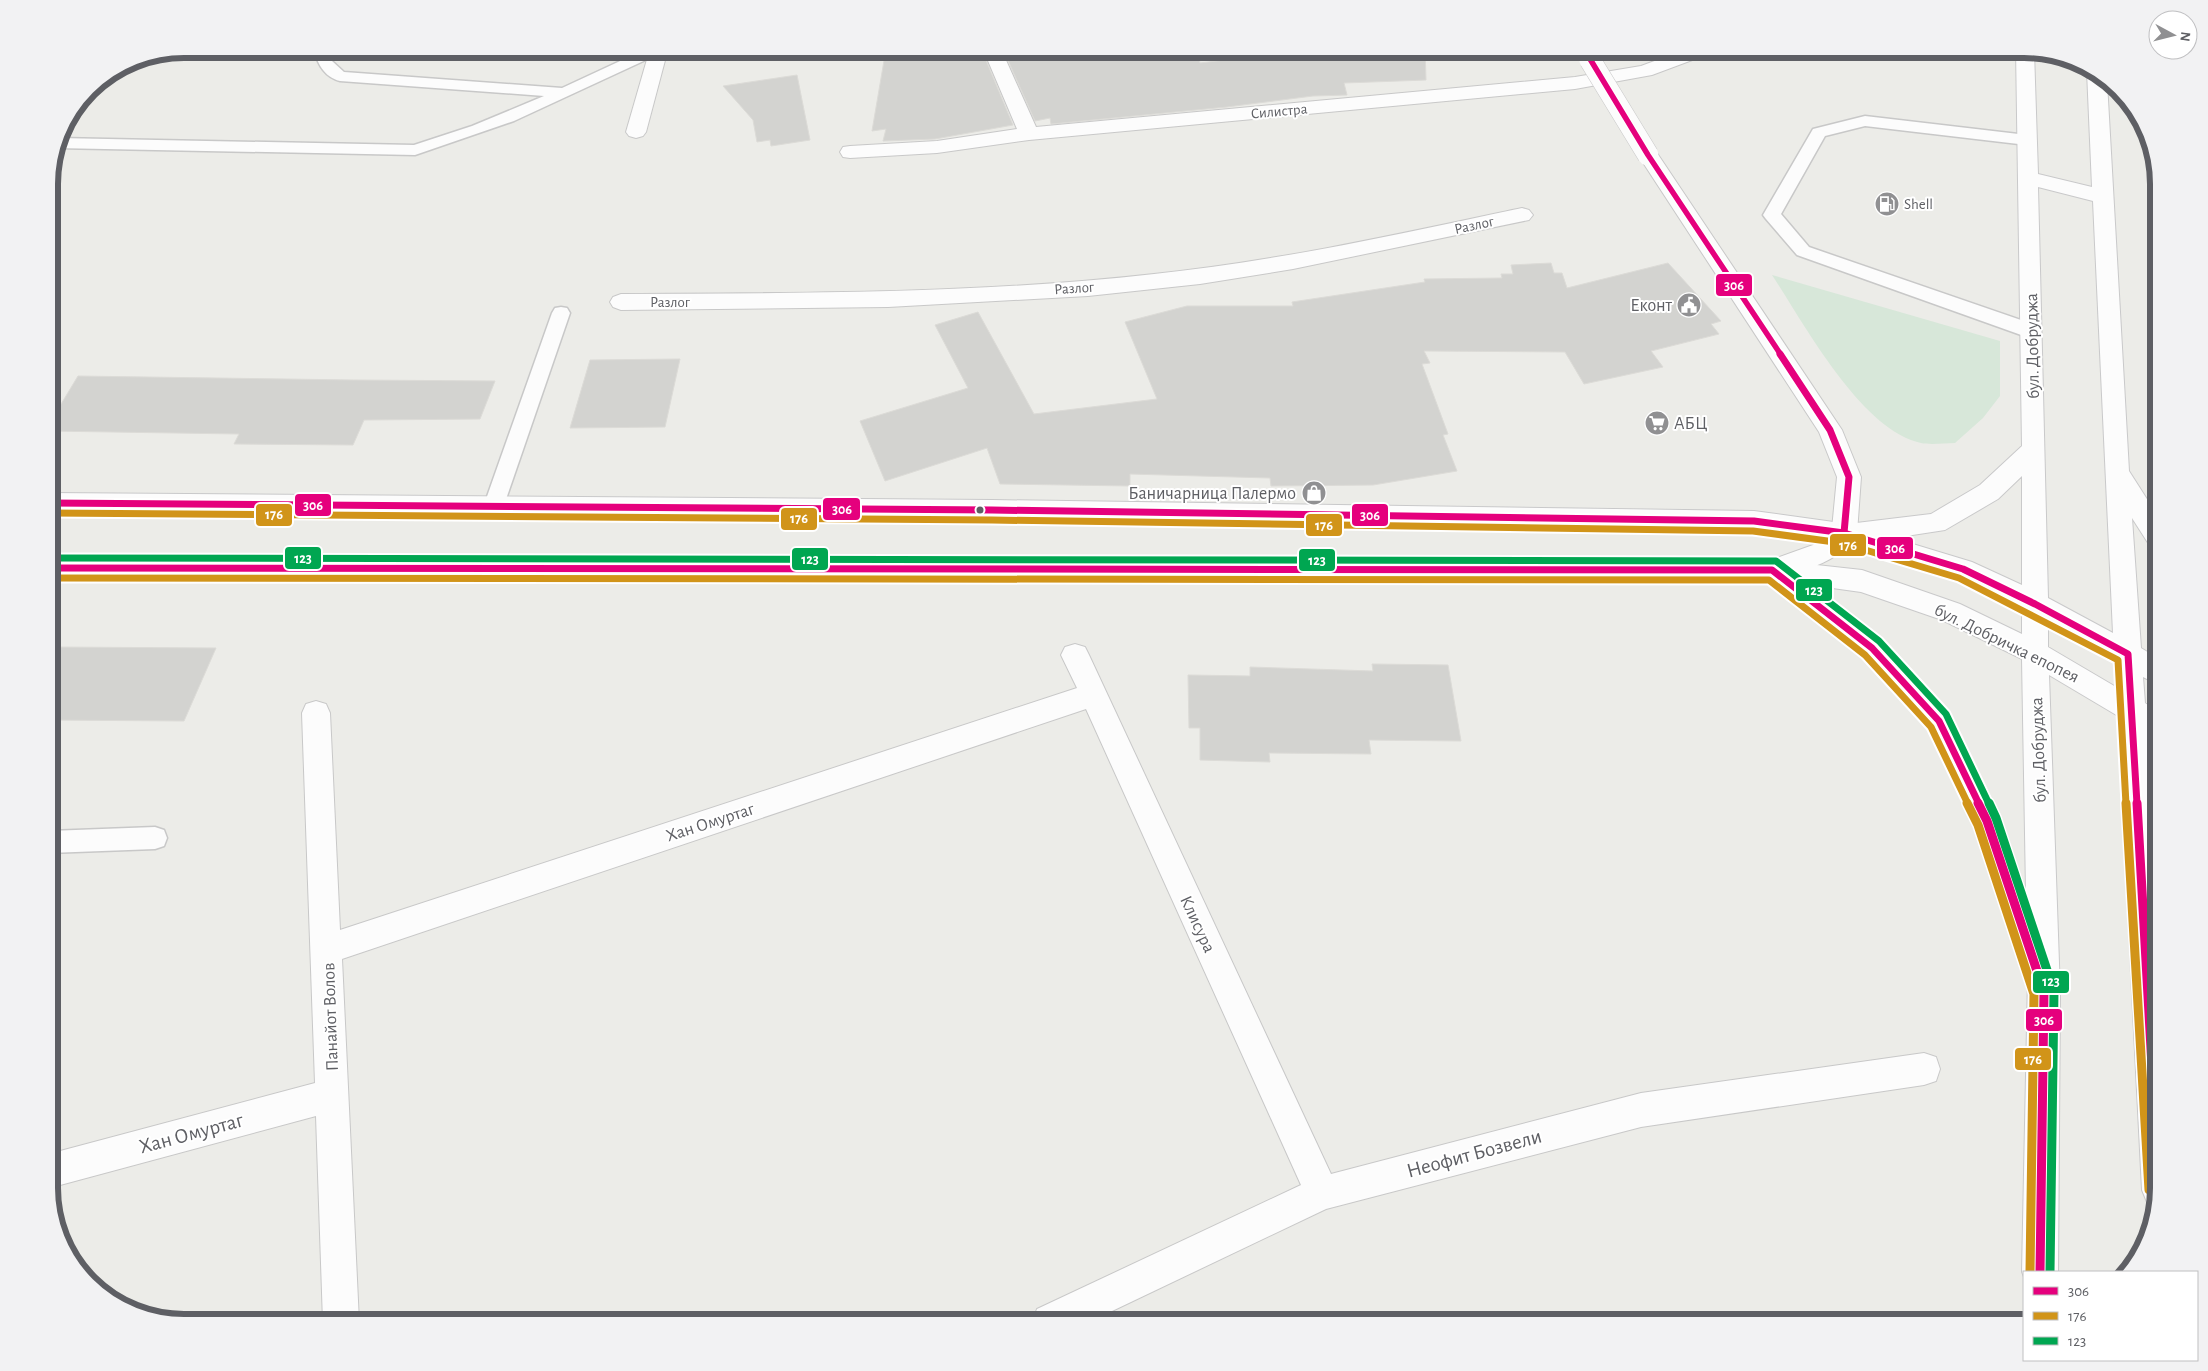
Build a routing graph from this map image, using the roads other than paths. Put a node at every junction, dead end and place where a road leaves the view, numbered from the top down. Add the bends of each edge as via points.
1 (324, 58) edge
2 (639, 58) edge
3 (656, 58) edge
4 (996, 58) edge
5 (1589, 58) edge
6 (1680, 58) edge
7 (2024, 58) edge
8 (2098, 81) edge
9 (564, 93) junction
10 (636, 132) dead end
11 (1029, 134) junction
12 (2027, 140) junction
13 (64, 143) edge
14 (850, 152) dead end
15 (2028, 178) junction
16 (2104, 197) junction
17 (1522, 215) dead end
18 (621, 302) dead end
19 (561, 313) dead end
20 (2031, 331) junction
21 (2034, 449) junction
22 (2118, 473) junction
23 (58, 502) edge
24 (494, 505) junction
25 (2150, 525) edge
26 (1844, 533) junction
27 (58, 568) edge
28 (1772, 570) junction
29 (2035, 604) junction
30 (2036, 653) junction
31 (2128, 654) junction
32 (1075, 655) dead end
33 (2150, 667) edge
34 (1092, 694) junction
35 (2131, 708) junction
36 (316, 713) dead end
37 (2150, 720) edge
38 (155, 838) dead end
39 (58, 842) edge
40 (327, 949) junction
41 (2150, 974) edge
42 (2044, 992) junction
43 (1924, 1069) dead end
44 (333, 1095) junction
45 (58, 1169) edge
46 (1322, 1193) junction
47 (2040, 1271) edge
48 (341, 1314) edge
49 (1067, 1314) edge

1 - 9 lane via 325,63 340,76
2 - 9 lane
3 - 10 main road
4 - 11 main road
5 - 26 main road, bridge via 1648,155 1830,430 1849,477
6 - 11 main road, Силистра via 1645,71 1575,84
7 - 12 main road, бул. Добруджа
8 - 16 main road
9 - 13 lane via 446,142 416,150
11 - 14 main road, Силистра via 937,147
12 - 15 main road, бул. Добруджа
12 - 20 lane via 1865,121 1818,133 1772,215 1803,251
15 - 16 main road
15 - 20 main road, бул. Добруджа
16 - 22 main road
17 - 18 main road, Разлог via 1306,260 1154,282 902,299
19 - 24 lane
20 - 21 main road, бул. Добруджа
21 - 26 main road via 1989,492 1936,523
21 - 29 main road, бул. Добруджа
22 - 25 main road
22 - 31 main road
23 - 24 main road
24 - 26 main road via 1754,521
26 - 28 main road via 1822,552
26 - 29 main road via 1963,570
27 - 28 main road, бул. Добричка епопея
28 - 30 main road, бул. Добричка епопея via 1862,581 1950,612
28 - 42 main road via 1872,648 1939,721 1987,821
29 - 30 main road, бул. Добруджа
29 - 31 main road
30 - 35 main road, бул. Добричка епопея
30 - 42 main road, бул. Добруджа
31 - 33 main road
31 - 35 main road
32 - 34 main road, Клисура
34 - 40 main road, Хан Омуртаг
34 - 46 main road, Клисура
35 - 37 main road, бул. Добричка епопея
35 - 41 main road
36 - 40 main road, Панайот Волов
38 - 39 lane
40 - 44 main road, Панайот Волов
42 - 47 main road, бул. Добруджа
43 - 46 main road, Неофит Бозвели via 1641,1110
44 - 45 main road, Хан Омуртаг
44 - 48 main road, Панайот Волов
46 - 49 main road, Неофит Бозвели

